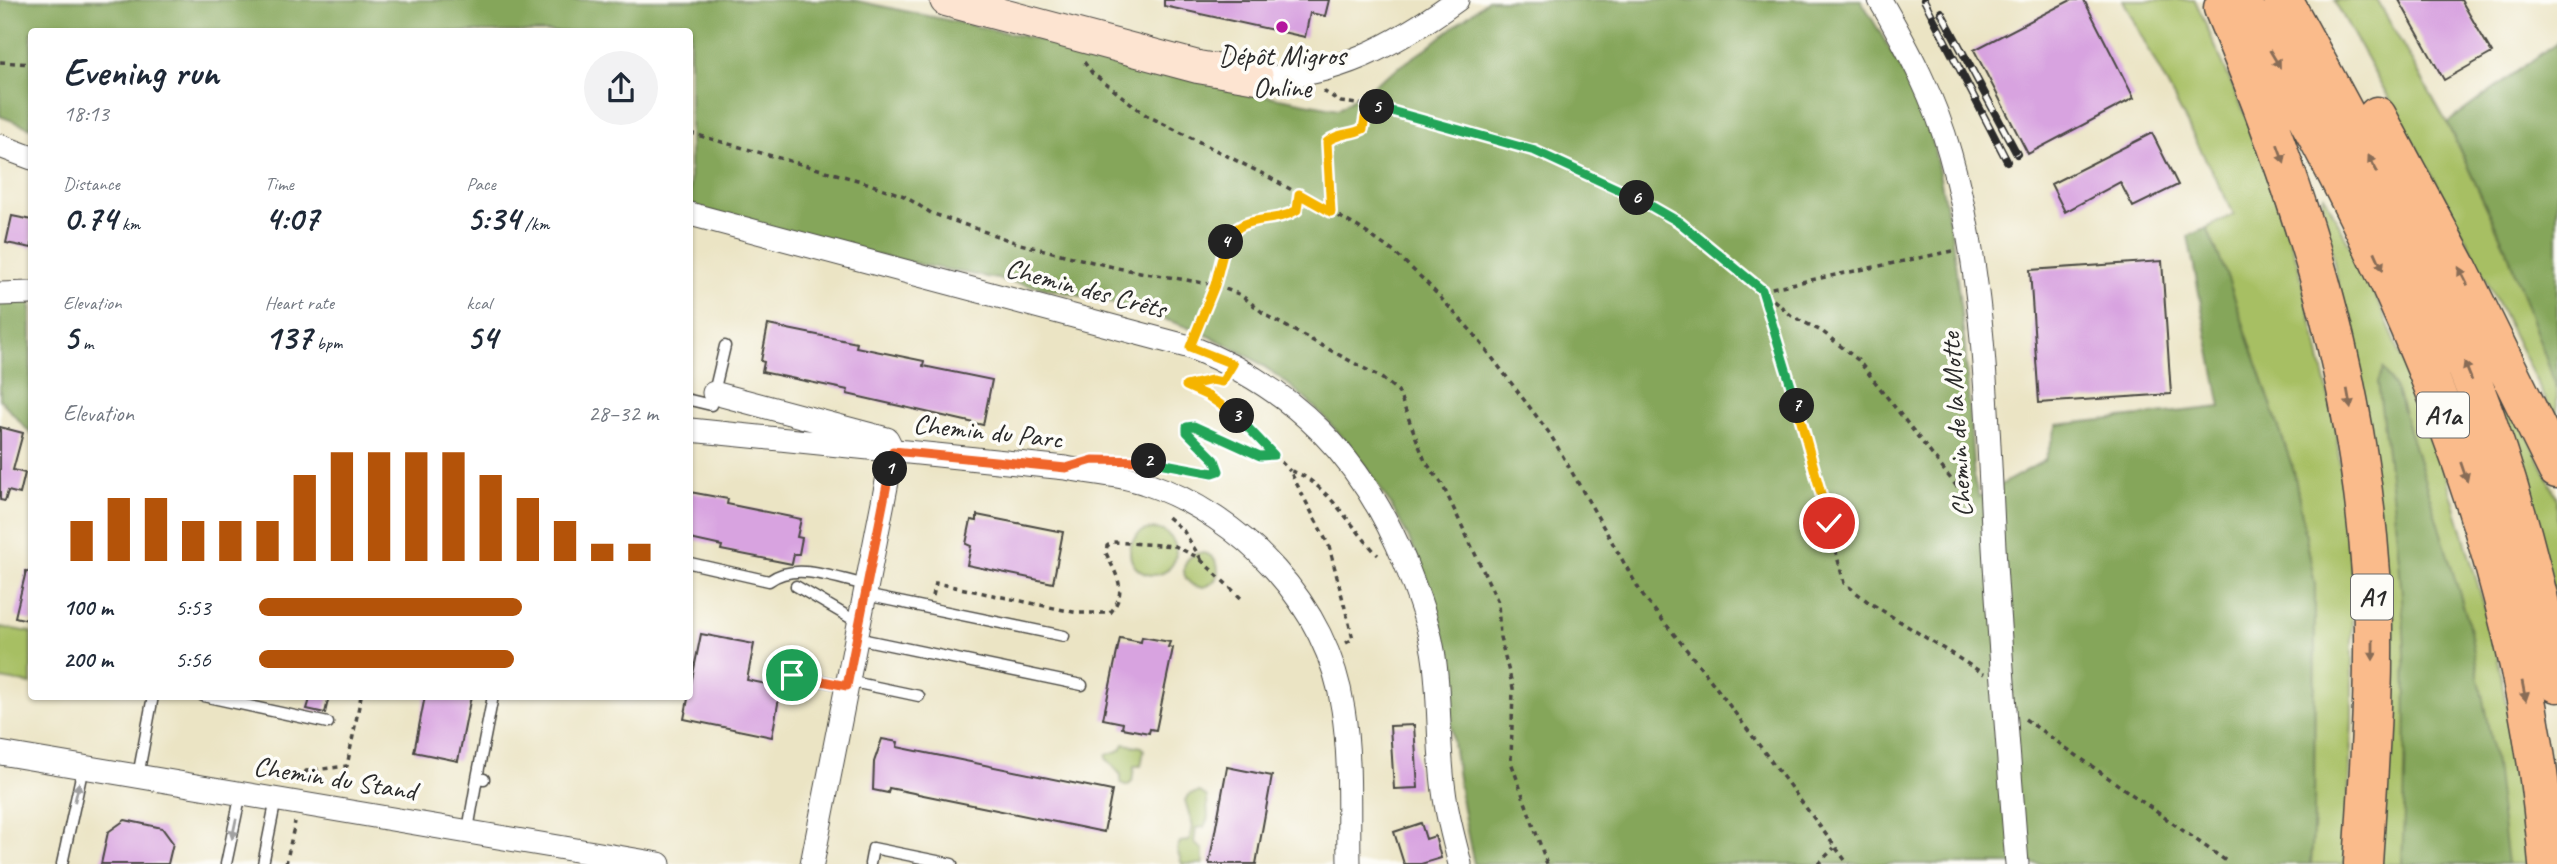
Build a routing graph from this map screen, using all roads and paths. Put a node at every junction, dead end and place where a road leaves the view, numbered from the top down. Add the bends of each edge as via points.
1 (946, 0) edge
2 (1457, 0) edge
3 (1880, 0) edge
4 (2220, 0) edge
5 (2241, 0) edge
6 (2283, 0) edge
7 (2308, 0) edge
8 (1070, 32) junction
9 (0, 62) edge
10 (28, 64) edge
11 (1302, 74) junction
12 (1257, 77) joint
13 (1367, 106) junction
14 (693, 134) edge
15 (0, 146) edge
16 (28, 156) edge
17 (1299, 194) junction
18 (1331, 212) junction
19 (693, 215) edge
20 (1971, 247) junction
21 (1215, 285) junction
22 (1762, 290) junction
23 (28, 293) edge
24 (0, 294) edge
25 (725, 346) dead end
26 (1190, 347) junction
27 (1233, 364) junction
28 (714, 393) junction
29 (693, 401) edge
30 (693, 430) edge
31 (893, 451) junction
32 (1274, 455) junction
33 (1143, 460) dead end
34 (2557, 470) edge
35 (1290, 471) junction
36 (1161, 513) dead end
37 (1993, 523) junction
38 (1201, 559) junction
39 (1382, 559) dead end
40 (693, 564) edge
41 (796, 586) dead end
42 (866, 590) junction
43 (1243, 600) dead end
44 (932, 601) dead end
45 (858, 631) junction
46 (1064, 636) dead end
47 (1342, 644) dead end
48 (792, 675) dead end
49 (2557, 682) edge
50 (847, 684) junction
51 (1082, 685) dead end
52 (919, 696) dead end
53 (2005, 697) junction
54 (152, 700) edge
55 (222, 700) edge
56 (360, 700) edge
57 (492, 700) edge
58 (328, 723) dead end
59 (0, 753) edge
60 (83, 767) junction
61 (138, 776) junction
62 (241, 793) junction
63 (287, 801) junction
64 (468, 830) junction
65 (1835, 848) junction
66 (2229, 863) edge
67 (62, 864) edge
68 (226, 864) edge
69 (263, 864) edge
70 (285, 864) edge
71 (659, 864) edge
72 (812, 864) edge
73 (870, 864) edge
74 (952, 864) edge
75 (1349, 864) edge
76 (1460, 864) edge
77 (1546, 864) edge
78 (1818, 864) edge
79 (1847, 864) edge
80 (2017, 864) edge
81 (2363, 864) edge
82 (2548, 864) edge

1 - 8 street
2 - 11 street via 1376,51
3 - 20 street, Chemin de la Motte via 1941,124
4 -> 81 highway, A1 via 2309,236 2335,332 2354,430 2367,527 2373,626
5 -> 82 highway, A1a via 2361,220 2460,460 2514,641 2537,763
49 -> 6 highway, A1a via 2514,510 2474,386 2390,197
34 -> 7 highway via 2435,222
8 - 12 street via 1198,67
8 - 17 path via 1073,47 1092,73 1146,115
9 - 10 path
11 - 12 street
11 - 13 path via 1333,99
13 - 18 path via 1363,129 1327,142
13 - 22 path via 1390,108 1535,151 1619,188 1679,222
14 - 21 path via 861,181 904,196 931,213 1020,244 1116,268
15 - 16 street
17 - 18 path
17 - 21 path via 1297,210 1289,215 1241,224 1231,232
18 - 65 path via 1394,252 1474,334 1550,435 1643,596
19 - 26 street, Chemin des Crêts
20 - 22 path
20 - 37 street, Chemin de la Motte
21 - 26 path
21 - 77 path via 1241,295 1267,316 1398,391 1426,461 1442,484 1498,602 1500,637 1513,688 1511,762
22 - 37 path via 1858,360 1927,444 1963,498
22 - 53 path via 1844,583
23 - 24 street
25 - 28 lane
26 - 27 street, Chemin des Crêts
27 - 32 path via 1222,382 1186,386 1233,411
27 - 76 street, Chemin des Crêts via 1276,391 1324,432 1366,484 1399,546 1432,645 1443,790
28 - 29 lane via 711,405
28 - 31 street via 887,439
30 - 31 street, Chemin du Parc
31 - 42 street
31 - 75 street, Chemin du Parc via 1066,468 1144,482 1232,529 1292,588 1329,660 1345,727
32 - 33 path via 1260,456 1194,426 1187,427 1187,432 1215,460 1219,471
32 - 35 path
35 - 39 path via 1306,477 1329,497
35 - 47 path via 1329,546 1353,639
36 - 38 path via 1183,530
37 - 53 street, Chemin de la Motte
38 - 43 path
38 - 44 path via 1175,545 1113,542 1106,553 1121,589 1118,604 1110,613 1079,613 936,583
40 - 42 lane via 769,581 794,570
41 - 45 lane
42 - 45 street
42 - 46 lane
45 - 50 street
45 - 51 lane
48 - 50 lane
50 - 52 lane
50 - 72 street
53 - 66 path
53 - 80 street, Chemin de la Motte
54 - 61 lane
55 - 58 lane
56 - 63 path via 347,766 306,771
57 - 64 lane
59 - 60 street, Chemin du Stand
60 - 61 street, Chemin du Stand
67 -> 60 lane via 64,829
61 - 62 street, Chemin du Stand
62 - 63 street, Chemin du Stand
62 -> 68 lane
63 - 64 street, Chemin du Stand
63 - 69 lane
63 - 70 path
64 - 71 street, Chemin du Stand
65 - 78 path
65 - 79 path
73 - 74 lane via 873,848

